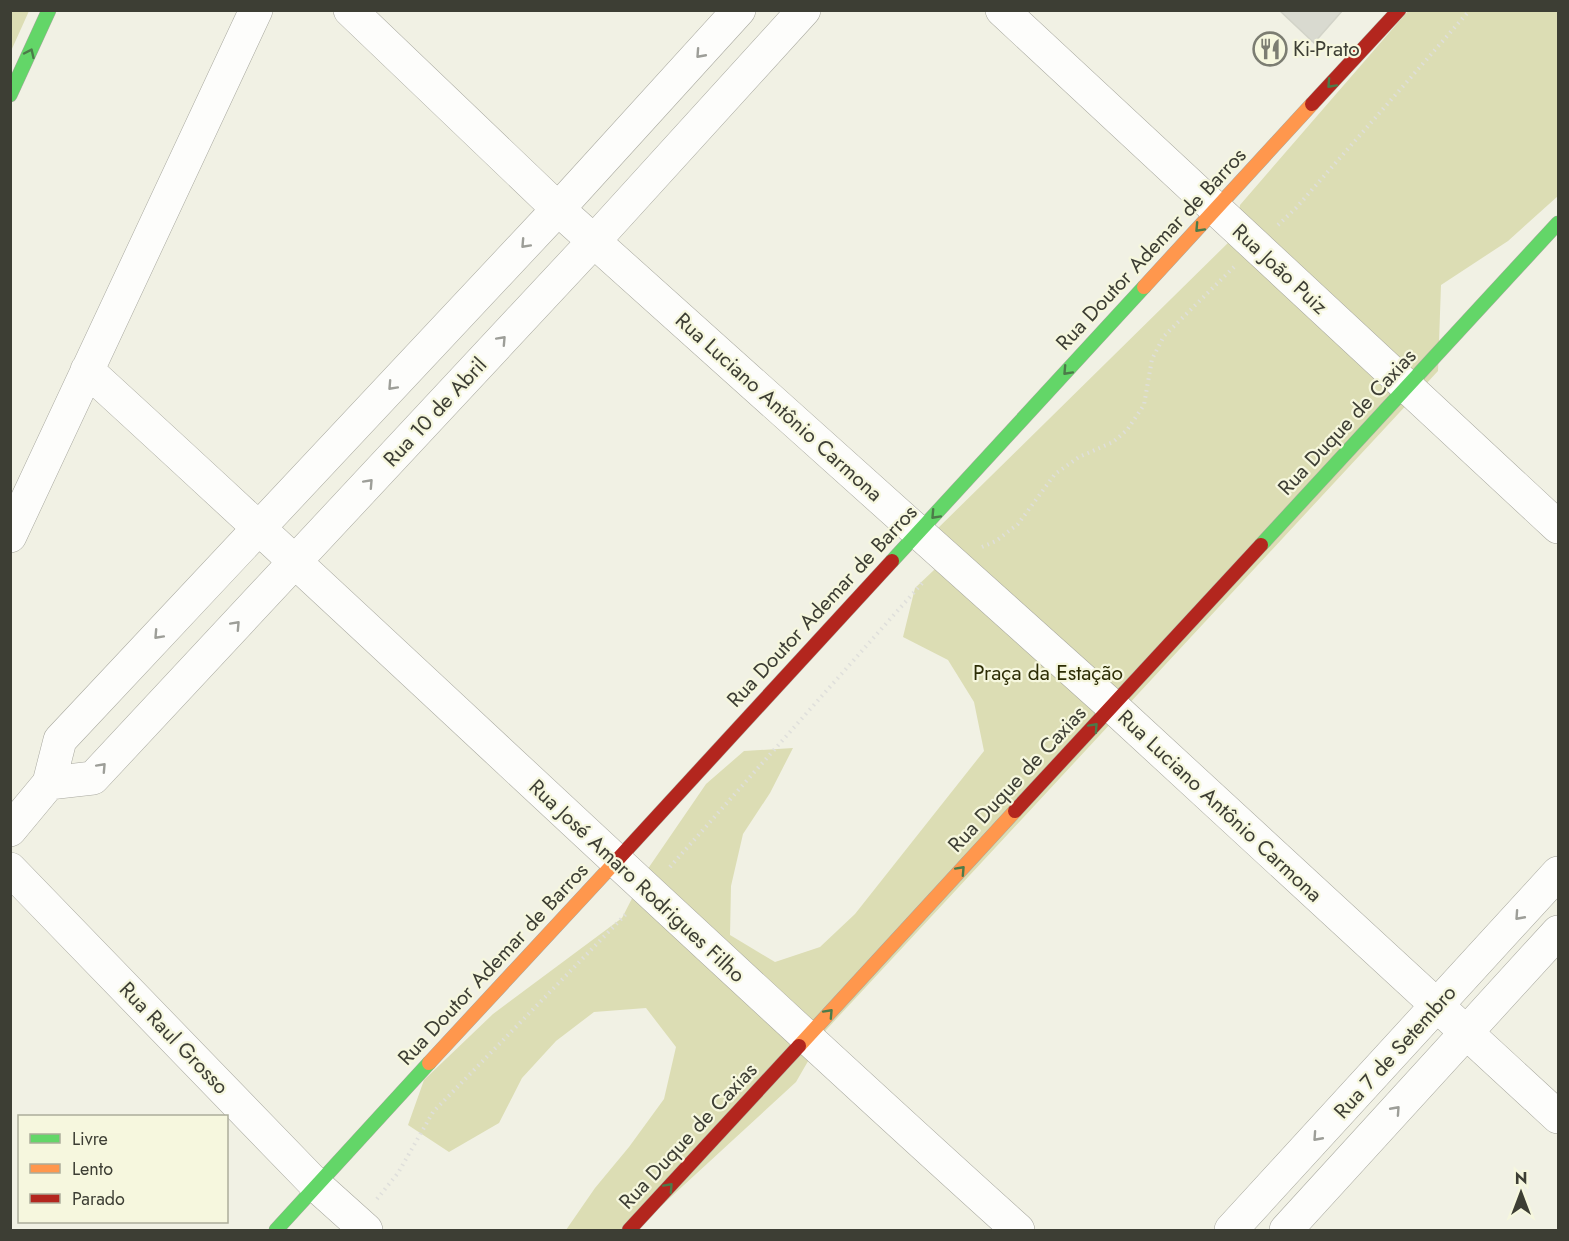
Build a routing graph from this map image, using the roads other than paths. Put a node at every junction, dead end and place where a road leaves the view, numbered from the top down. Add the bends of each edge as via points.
1 (49, 10) edge
2 (256, 10) edge
3 (350, 10) edge
4 (739, 10) edge
5 (804, 10) edge
6 (1002, 10) edge
7 (1399, 10) edge
8 (10, 95) edge
9 (558, 209) junction
10 (1216, 209) junction
11 (1558, 223) edge
12 (594, 241) junction
13 (87, 370) junction
14 (1408, 387) junction
15 (259, 527) junction
16 (1558, 527) edge
17 (919, 532) junction
18 (10, 536) edge
19 (295, 561) junction
20 (1112, 706) junction
21 (49, 783) junction
22 (10, 830) edge
23 (616, 861) junction
24 (10, 869) edge
25 (1558, 873) edge
26 (1558, 932) edge
27 (1437, 1005) junction
28 (1467, 1032) junction
29 (806, 1039) junction
30 (1558, 1117) edge
31 (317, 1186) junction
32 (362, 1227) edge
33 (276, 1230) edge
34 (629, 1230) edge
35 (1018, 1230) edge
36 (1231, 1230) edge
37 (1286, 1230) edge

8 -> 1 main road
2 - 13 street
3 - 9 street, Rua Luciano Antônio Carmona
4 -> 9 street
5 - 12 street, Rua 10 de Abril
6 - 10 street, Rua João Puiz
7 -> 10 main road, Rua Doutor Ademar de Barros
9 - 12 street, Rua Luciano Antônio Carmona
9 -> 15 street
10 - 14 street, Rua João Puiz
10 -> 17 main road, Rua Doutor Ademar de Barros
11 - 14 main road, Rua Duque de Caxias
12 - 17 street, Rua Luciano Antônio Carmona
19 -> 12 street, Rua 10 de Abril
13 - 15 street, Rua José Amaro Rodrigues Filho
13 - 18 street
14 - 16 street, Rua João Puiz
14 - 20 main road, Rua Duque de Caxias
15 - 19 street, Rua José Amaro Rodrigues Filho
15 -> 21 street via 60,740
17 - 20 street, Rua Luciano Antônio Carmona
17 - 23 main road, Rua Doutor Ademar de Barros
21 -> 19 street, Rua 10 de Abril via 93,778
19 - 23 street, Rua José Amaro Rodrigues Filho
20 - 27 street, Rua Luciano Antônio Carmona
29 -> 20 main road, Rua Duque de Caxias
21 - 22 street
23 - 29 street, Rua José Amaro Rodrigues Filho
23 - 31 main road, Rua Doutor Ademar de Barros
24 - 31 street, Rua Raul Grosso
25 -> 27 street, Rua 7 de Setembro
26 - 28 street, Rua 7 de Setembro
27 - 28 street, Rua Luciano Antônio Carmona
27 -> 36 street, Rua 7 de Setembro
28 - 30 street, Rua Luciano Antônio Carmona
37 -> 28 street, Rua 7 de Setembro
34 -> 29 main road, Rua Duque de Caxias
29 - 35 street, Rua José Amaro Rodrigues Filho
31 - 32 street, Rua Raul Grosso
31 - 33 main road, Rua Doutor Ademar de Barros

